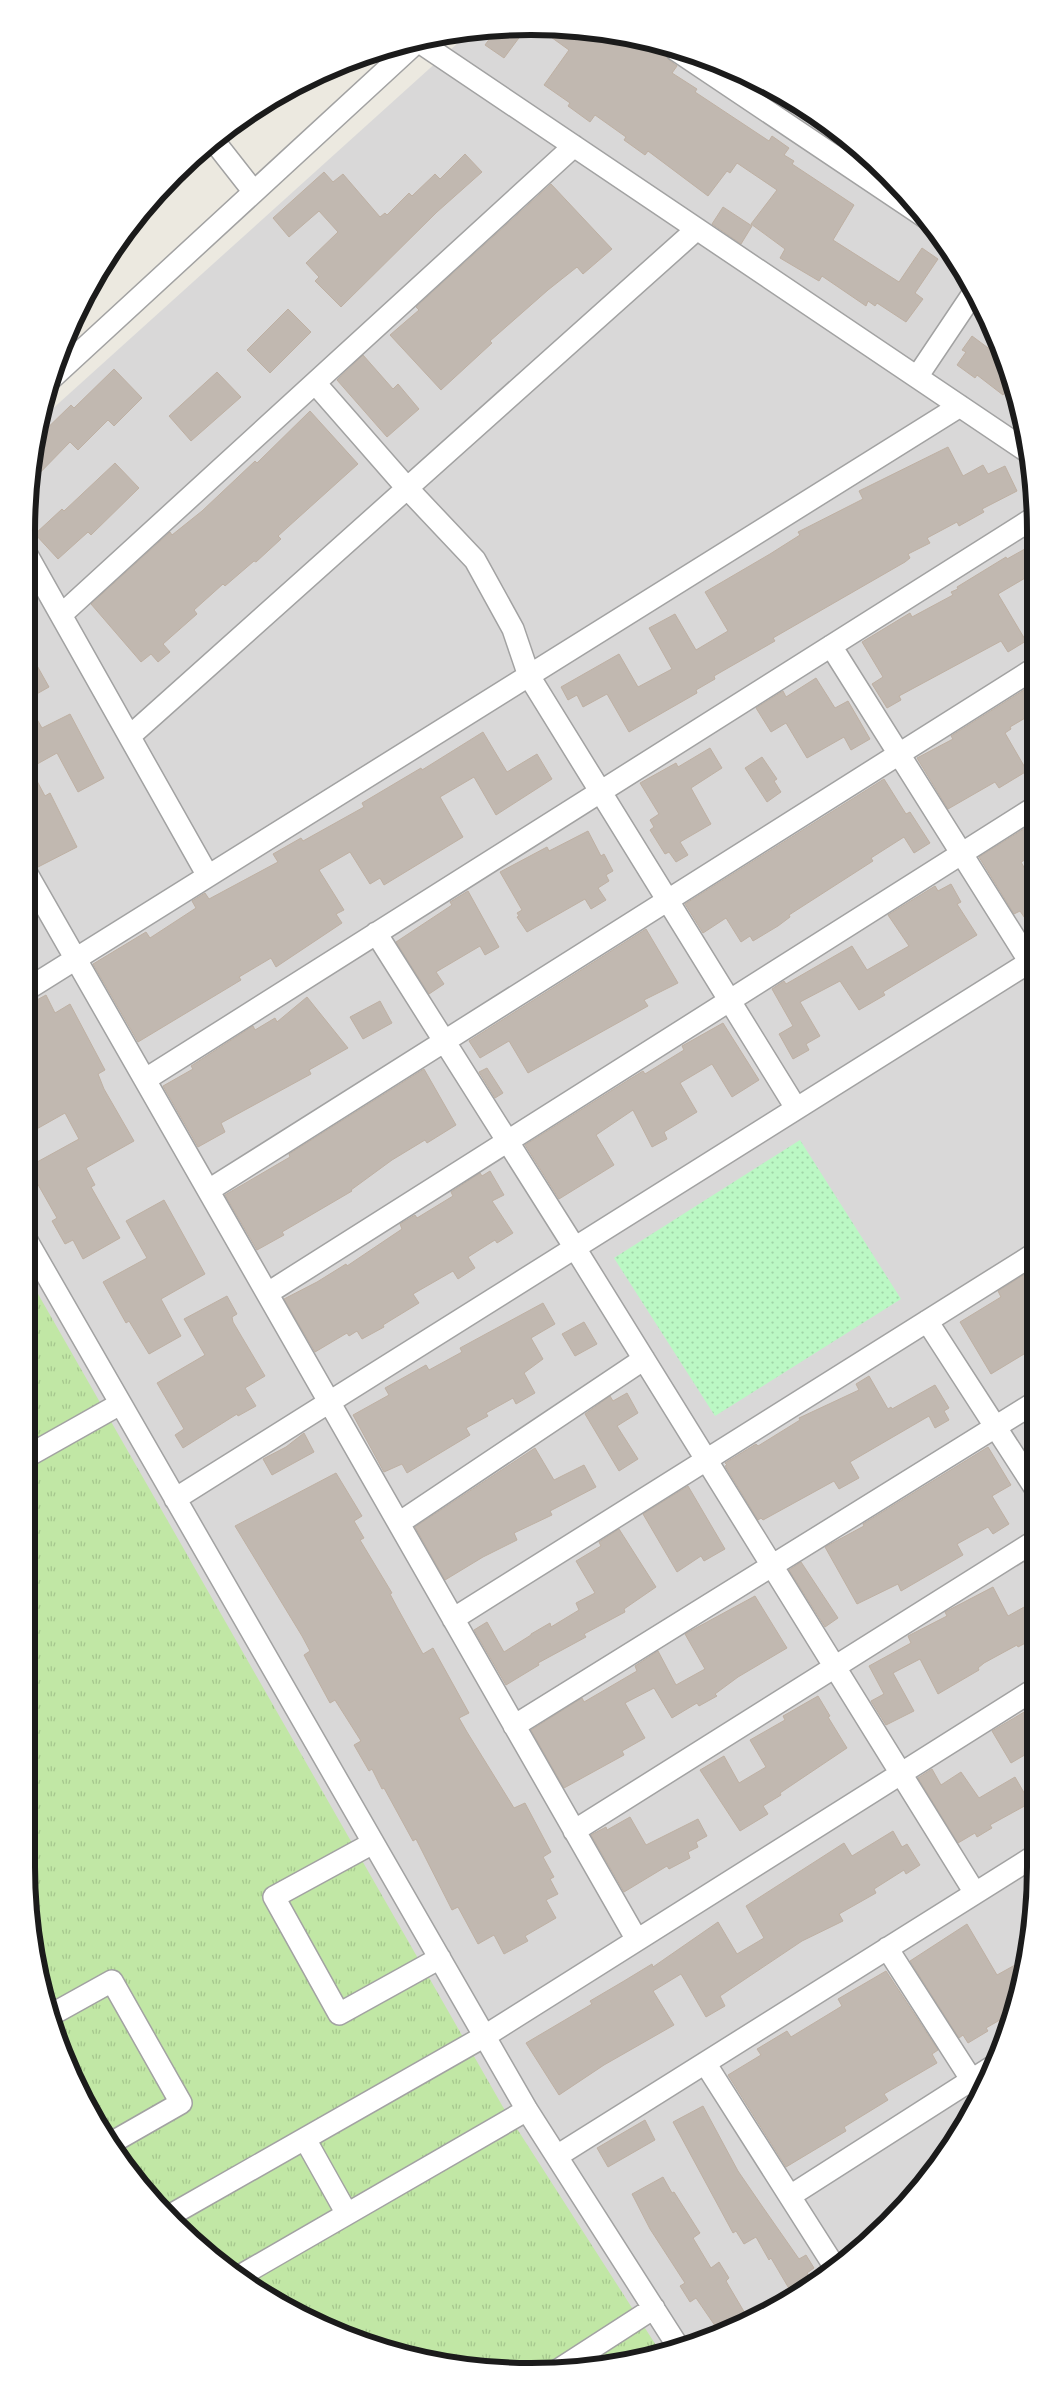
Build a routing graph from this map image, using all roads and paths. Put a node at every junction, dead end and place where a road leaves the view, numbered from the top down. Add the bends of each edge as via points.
1 (428, 46) edge
2 (407, 51) edge
3 (696, 63) edge
4 (218, 146) edge
5 (574, 146) junction
6 (254, 192) junction
7 (901, 201) edge
8 (697, 229) junction
9 (969, 299) edge
10 (62, 368) edge
11 (917, 377) junction
12 (315, 383) junction
13 (960, 406) junction
14 (1019, 446) edge
15 (407, 488) junction
16 (1027, 521) edge
17 (35, 570) edge
18 (61, 615) junction
19 (831, 646) junction
20 (1027, 673) edge
21 (529, 676) junction
22 (130, 736) junction
23 (899, 754) junction
24 (600, 791) junction
25 (1027, 812) edge
26 (962, 854) junction
27 (208, 876) junction
28 (35, 887) edge
29 (668, 900) junction
30 (376, 933) junction
31 (1027, 955) edge
32 (77, 958) junction
33 (1027, 966) edge
34 (35, 984) edge
35 (729, 1001) junction
36 (444, 1041) junction
37 (146, 1079) junction
38 (796, 1108) junction
39 (507, 1141) junction
40 (209, 1190) junction
41 (575, 1248) junction
42 (35, 1255) edge
43 (1027, 1258) edge
44 (268, 1293) junction
45 (927, 1321) junction
46 (644, 1359) junction
47 (330, 1402) junction
48 (120, 1404) junction
49 (1027, 1407) edge
50 (995, 1427) junction
51 (35, 1452) edge
52 (706, 1460) junction
53 (1027, 1476) edge
54 (175, 1499) junction
55 (399, 1523) junction
56 (1027, 1546) edge
57 (772, 1566) junction
58 (454, 1618) junction
59 (835, 1667) junction
60 (1027, 1694) edge
61 (514, 1726) junction
62 (901, 1774) junction
63 (574, 1831) junction
64 (373, 1843) junction
65 (1027, 1861) edge
66 (975, 1893) junction
67 (637, 1940) junction
68 (887, 1948) junction
69 (440, 1958) junction
70 (57, 2012) edge
71 (485, 2036) junction
72 (705, 2063) junction
73 (976, 2086) edge
74 (527, 2110) junction
75 (305, 2139) junction
76 (117, 2140) edge
77 (557, 2156) junction
78 (790, 2196) junction
79 (175, 2213) edge
80 (347, 2214) junction
81 (832, 2262) edge
82 (246, 2273) edge
83 (654, 2308) junction
84 (675, 2341) edge
85 (572, 2361) edge

1 - 5 street
2 - 6 street
3 - 7 street
4 - 6 street
5 - 8 street
5 - 12 street
6 - 10 street
8 - 11 street
8 - 15 street
9 - 11 street
11 - 13 street
12 - 15 street
12 - 18 street
13 - 14 street
13 - 21 street
15 - 21 street via 474,560 513,629
15 - 22 street
16 - 19 street
17 - 18 street
18 - 22 street
19 - 23 street
19 - 24 street
20 - 23 street
21 - 24 street
21 - 27 street
22 - 27 street
23 - 26 street
23 - 29 street
24 - 29 street
24 - 30 street
25 - 26 street
26 - 31 street
26 - 35 street
27 - 32 street
28 - 32 street
29 - 35 street
29 - 36 street
30 - 36 street
30 - 37 street
32 - 34 street
32 - 37 street
33 - 38 street
35 - 38 street
35 - 39 street
36 - 39 street
36 - 40 street
37 - 40 street
38 - 41 street
39 - 41 street
39 - 44 street
40 - 44 street
41 - 46 street
41 - 47 street
42 - 48 street
43 - 45 street
44 - 47 street
45 - 50 street
45 - 52 street
46 - 52 street
46 - 55 street
47 - 54 street
47 - 55 street
48 - 51 street
48 - 54 street
49 - 50 street
50 - 53 street
50 - 57 street
52 - 57 street
52 - 58 street
54 - 64 street
55 - 58 street
56 - 59 street
57 - 59 street
57 - 61 street
58 - 61 street
59 - 62 street
59 - 63 street
60 - 62 street
61 - 63 street
62 - 66 street
62 - 67 street
63 - 67 street
64 - 69 street
64 - 69 street via 274,1897 339,2014
65 - 66 street
66 - 68 street
67 - 71 street
68 - 72 street
68 - 73 street
69 - 71 street
70 - 76 street via 112,1980 182,2103
71 - 74 street
71 - 75 street
72 - 77 street
72 - 78 street
73 - 78 street
74 - 77 street
74 - 80 street
75 - 79 street
75 - 80 street
77 - 83 street
78 - 81 street
80 - 82 street
83 - 84 street
83 - 85 street

